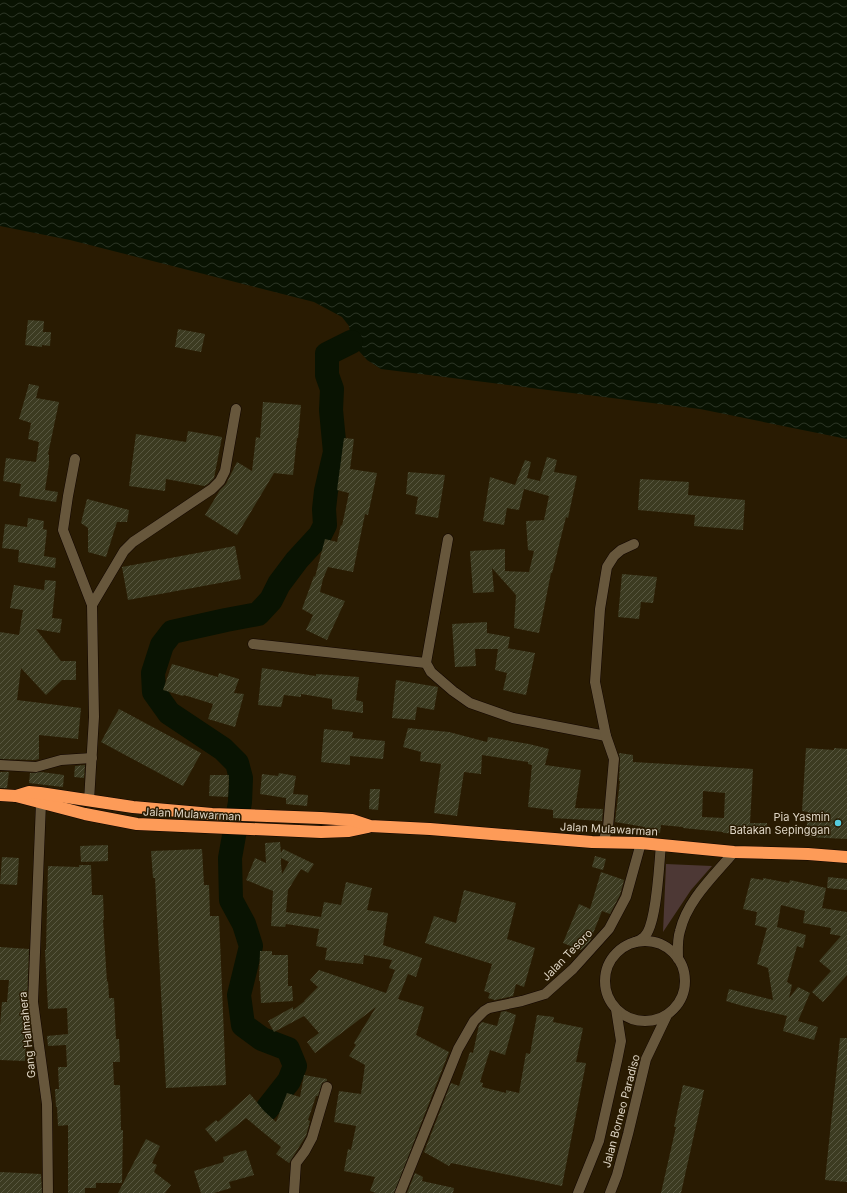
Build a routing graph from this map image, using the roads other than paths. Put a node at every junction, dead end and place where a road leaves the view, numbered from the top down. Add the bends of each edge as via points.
1 (236, 409) dead end
2 (74, 459) dead end
3 (448, 539) dead end
4 (634, 544) dead end
5 (92, 605) junction
6 (253, 644) dead end
7 (426, 662) junction
8 (606, 736) junction
9 (92, 758) junction
10 (0, 765) edge
11 (0, 795) edge
12 (16, 796) junction
13 (89, 801) junction
14 (41, 803) junction
15 (370, 826) junction
16 (604, 842) junction
17 (641, 843) junction
18 (661, 845) junction
19 (734, 852) junction
20 (847, 857) edge
21 (634, 943) junction
22 (678, 959) junction
23 (616, 1009) junction
24 (667, 1015) junction
25 (327, 1087) dead end
26 (48, 1193) edge
27 (294, 1193) edge
28 (400, 1193) edge
29 (578, 1193) edge
30 (610, 1193) edge

1 - 5 street via 225,471 220,481 133,542 124,551
2 - 5 street via 63,530
3 - 7 street
4 - 8 street via 621,550 607,567 600,608 595,682
5 - 9 street
6 - 7 street
7 - 8 street via 431,672 470,703 513,718
8 - 16 street via 614,759 608,827
9 - 10 street via 61,760 36,767
9 - 13 street
11 - 12 highway, Jalan Mulawarman
12 - 13 highway, Jalan Mulawarman via 35,792
12 - 14 highway, Jalan Mulawarman
13 - 15 highway, Jalan Mulawarman via 212,814 352,820
14 - 15 highway, Jalan Mulawarman via 137,824 321,832 350,831
14 - 26 street, Gang Halmahera via 33,1002 47,1104
15 - 16 highway, Jalan Mulawarman
16 - 17 highway, Jalan Mulawarman
17 - 18 highway, Jalan Mulawarman
17 - 28 street, Jalan Tesoro via 626,897 609,929 573,969 545,994 489,1008 474,1021 458,1049
18 - 19 highway, Jalan Mulawarman
18 - 21 street via 657,896 652,919 645,937
19 - 20 highway, Jalan Mulawarman
19 - 22 street via 686,914 679,932
21 - 22 street via 653,942 671,951
21 - 23 street via 621,949 606,971 608,998
22 - 24 street via 685,983 676,1007
23 - 24 street via 627,1017 640,1021 654,1020
23 - 29 street, Jalan Borneo Paradiso via 621,1041 619,1054 599,1141
24 - 30 street, Jalan Borneo Paradiso via 646,1059 617,1175
25 - 27 street via 312,1138 296,1163

